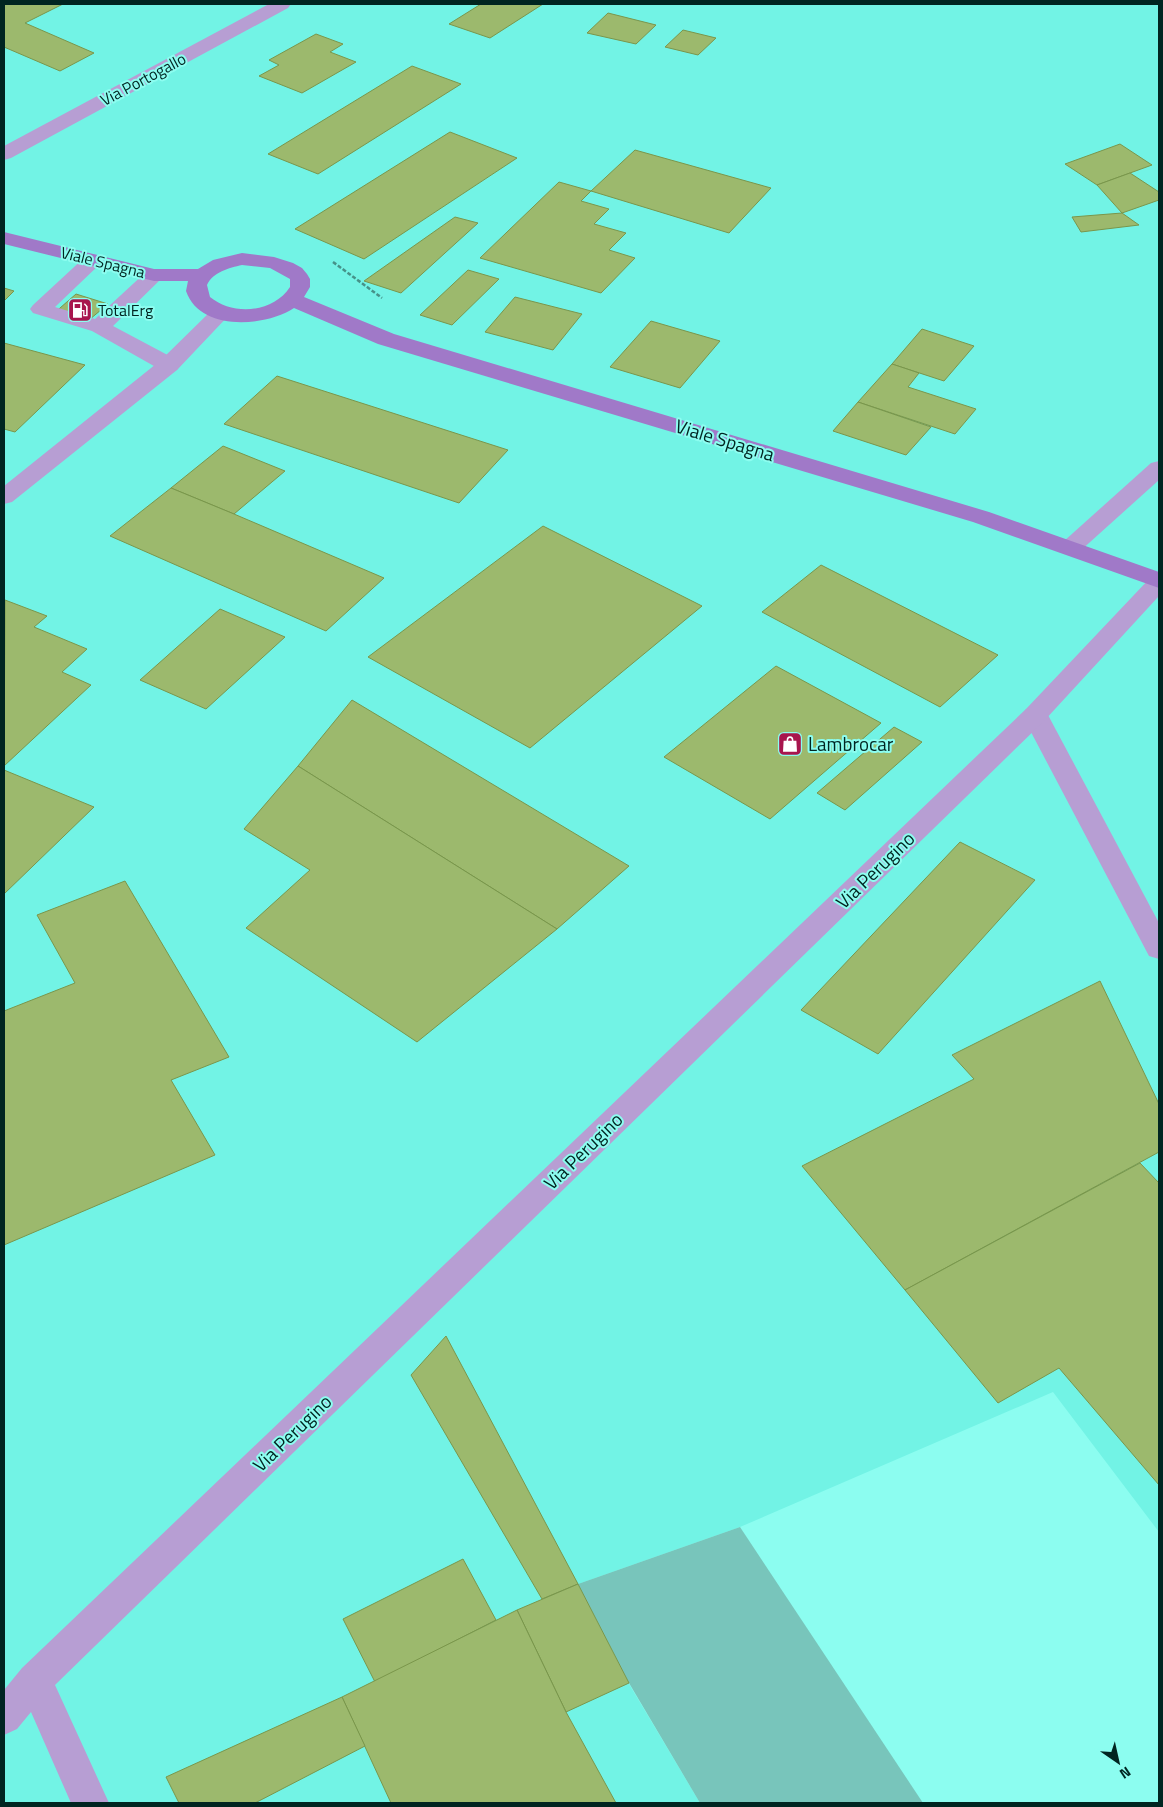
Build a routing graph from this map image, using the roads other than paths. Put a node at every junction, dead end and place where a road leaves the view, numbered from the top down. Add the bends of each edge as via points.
1 (282, 4) edge
2 (4, 154) edge
3 (4, 238) edge
4 (93, 260) junction
5 (154, 275) junction
6 (203, 275) junction
7 (292, 299) junction
8 (220, 313) junction
9 (99, 327) junction
10 (169, 365) junction
11 (1159, 468) edge
12 (4, 497) edge
13 (1072, 547) junction
14 (1159, 581) edge
15 (1035, 716) junction
16 (1159, 949) edge
17 (35, 1680) junction
18 (4, 1717) edge
19 (90, 1803) edge

1 - 2 street, Via Portogallo
3 - 4 street, Viale Spagna
4 - 5 street, Viale Spagna
4 - 9 street via 40,309
5 - 6 street, Viale Spagna
5 - 9 street
6 - 7 street, Viale Spagna via 213,268 242,259 273,261 286,266 299,281
6 - 8 street via 197,283 196,292 200,300
7 - 8 street via 268,312
7 - 13 street, Viale Spagna via 386,339
8 - 10 street
9 - 10 street
10 - 12 street
11 - 13 street
13 - 14 street, Viale Spagna
14 - 15 street, Via Perugino
15 - 16 street
15 - 17 street, Via Perugino
17 - 18 street, Via Perugino
17 - 19 street

